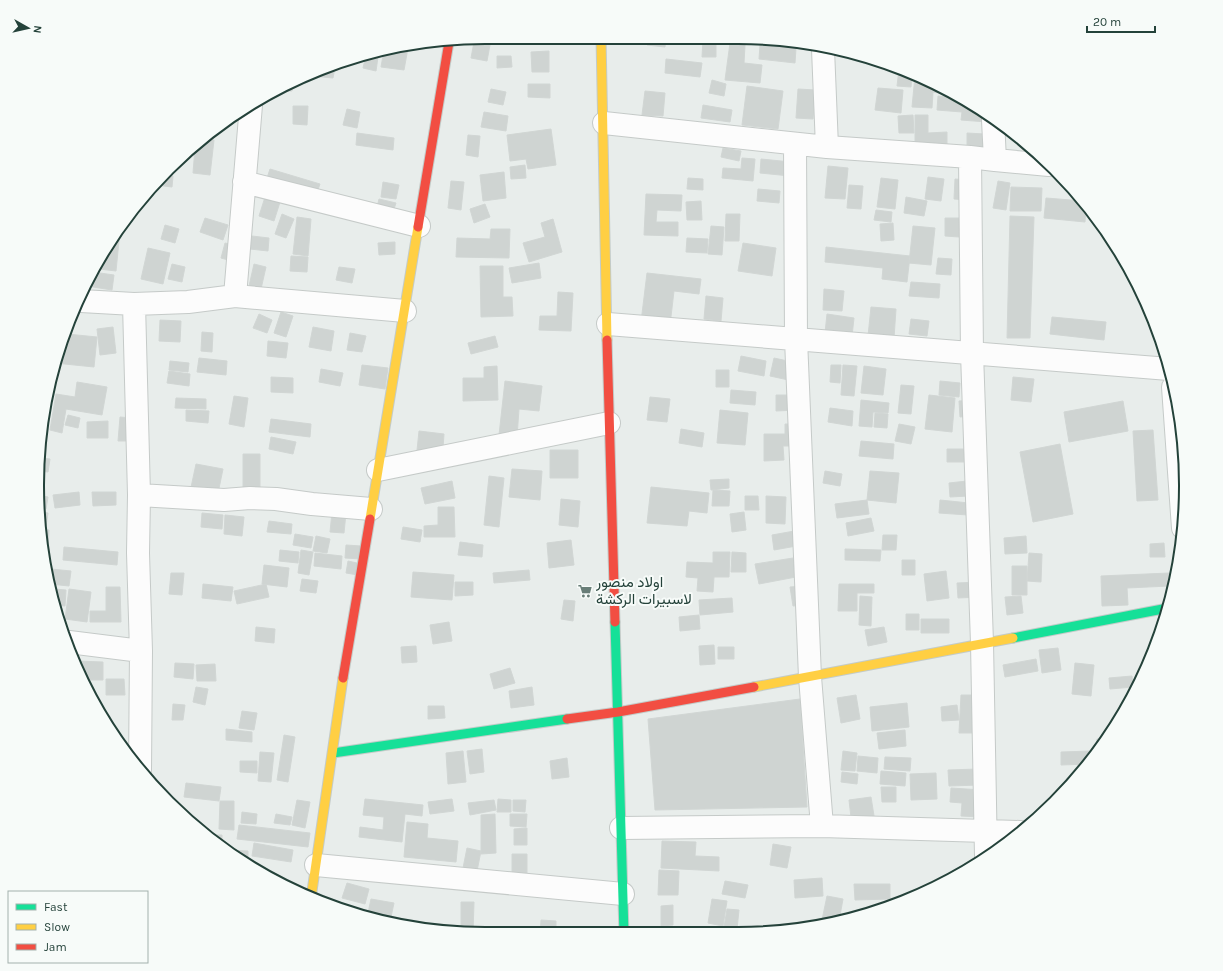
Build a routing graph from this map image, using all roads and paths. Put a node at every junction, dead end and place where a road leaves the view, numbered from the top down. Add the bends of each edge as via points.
1 (601, 44) edge
2 (448, 46) edge
3 (824, 52) edge
4 (250, 112) edge
5 (604, 123) junction
6 (993, 126) edge
7 (795, 144) junction
8 (827, 147) junction
9 (970, 156) junction
10 (995, 160) junction
11 (1040, 164) edge
12 (244, 182) junction
13 (419, 226) junction
14 (235, 296) junction
15 (85, 301) edge
16 (134, 304) junction
17 (405, 310) junction
18 (608, 324) junction
19 (796, 339) junction
20 (972, 353) junction
21 (1163, 369) edge
22 (609, 423) junction
23 (378, 470) junction
24 (139, 496) junction
25 (371, 509) junction
26 (1161, 609) edge
27 (73, 643) edge
28 (982, 643) junction
29 (141, 652) junction
30 (810, 677) junction
31 (618, 712) junction
32 (333, 753) junction
33 (140, 760) edge
34 (822, 826) junction
35 (621, 828) junction
36 (985, 831) junction
37 (1011, 832) edge
38 (986, 851) edge
39 (316, 865) junction
40 (312, 891) edge
41 (623, 894) junction
42 (624, 927) edge

1 - 5 street
2 - 13 street
3 - 8 street
4 - 12 street
5 - 7 street
5 - 18 street
6 - 10 street
7 - 8 street
7 - 19 street
8 - 9 street
9 - 10 street
9 - 20 street
10 - 11 street
12 - 13 street
12 - 14 street
13 - 17 street
14 - 16 street via 188,302
14 - 17 street
15 - 16 street
16 - 24 street
17 - 23 street
18 - 19 street
18 - 22 street
19 - 20 street
19 - 30 street
20 - 21 street
20 - 28 street
22 - 23 street
22 - 31 street
23 - 25 street
24 - 25 street via 224,500 276,499
24 - 29 street
25 - 32 street
26 - 28 street
27 - 29 street
28 - 30 street
28 - 36 street
29 - 33 street
30 - 31 street
30 - 34 street
31 - 32 street
31 - 35 street
32 - 39 street
34 - 35 street
34 - 36 street
35 - 41 street
36 - 37 street
36 - 38 street
39 - 40 street
39 - 41 street
41 - 42 street

